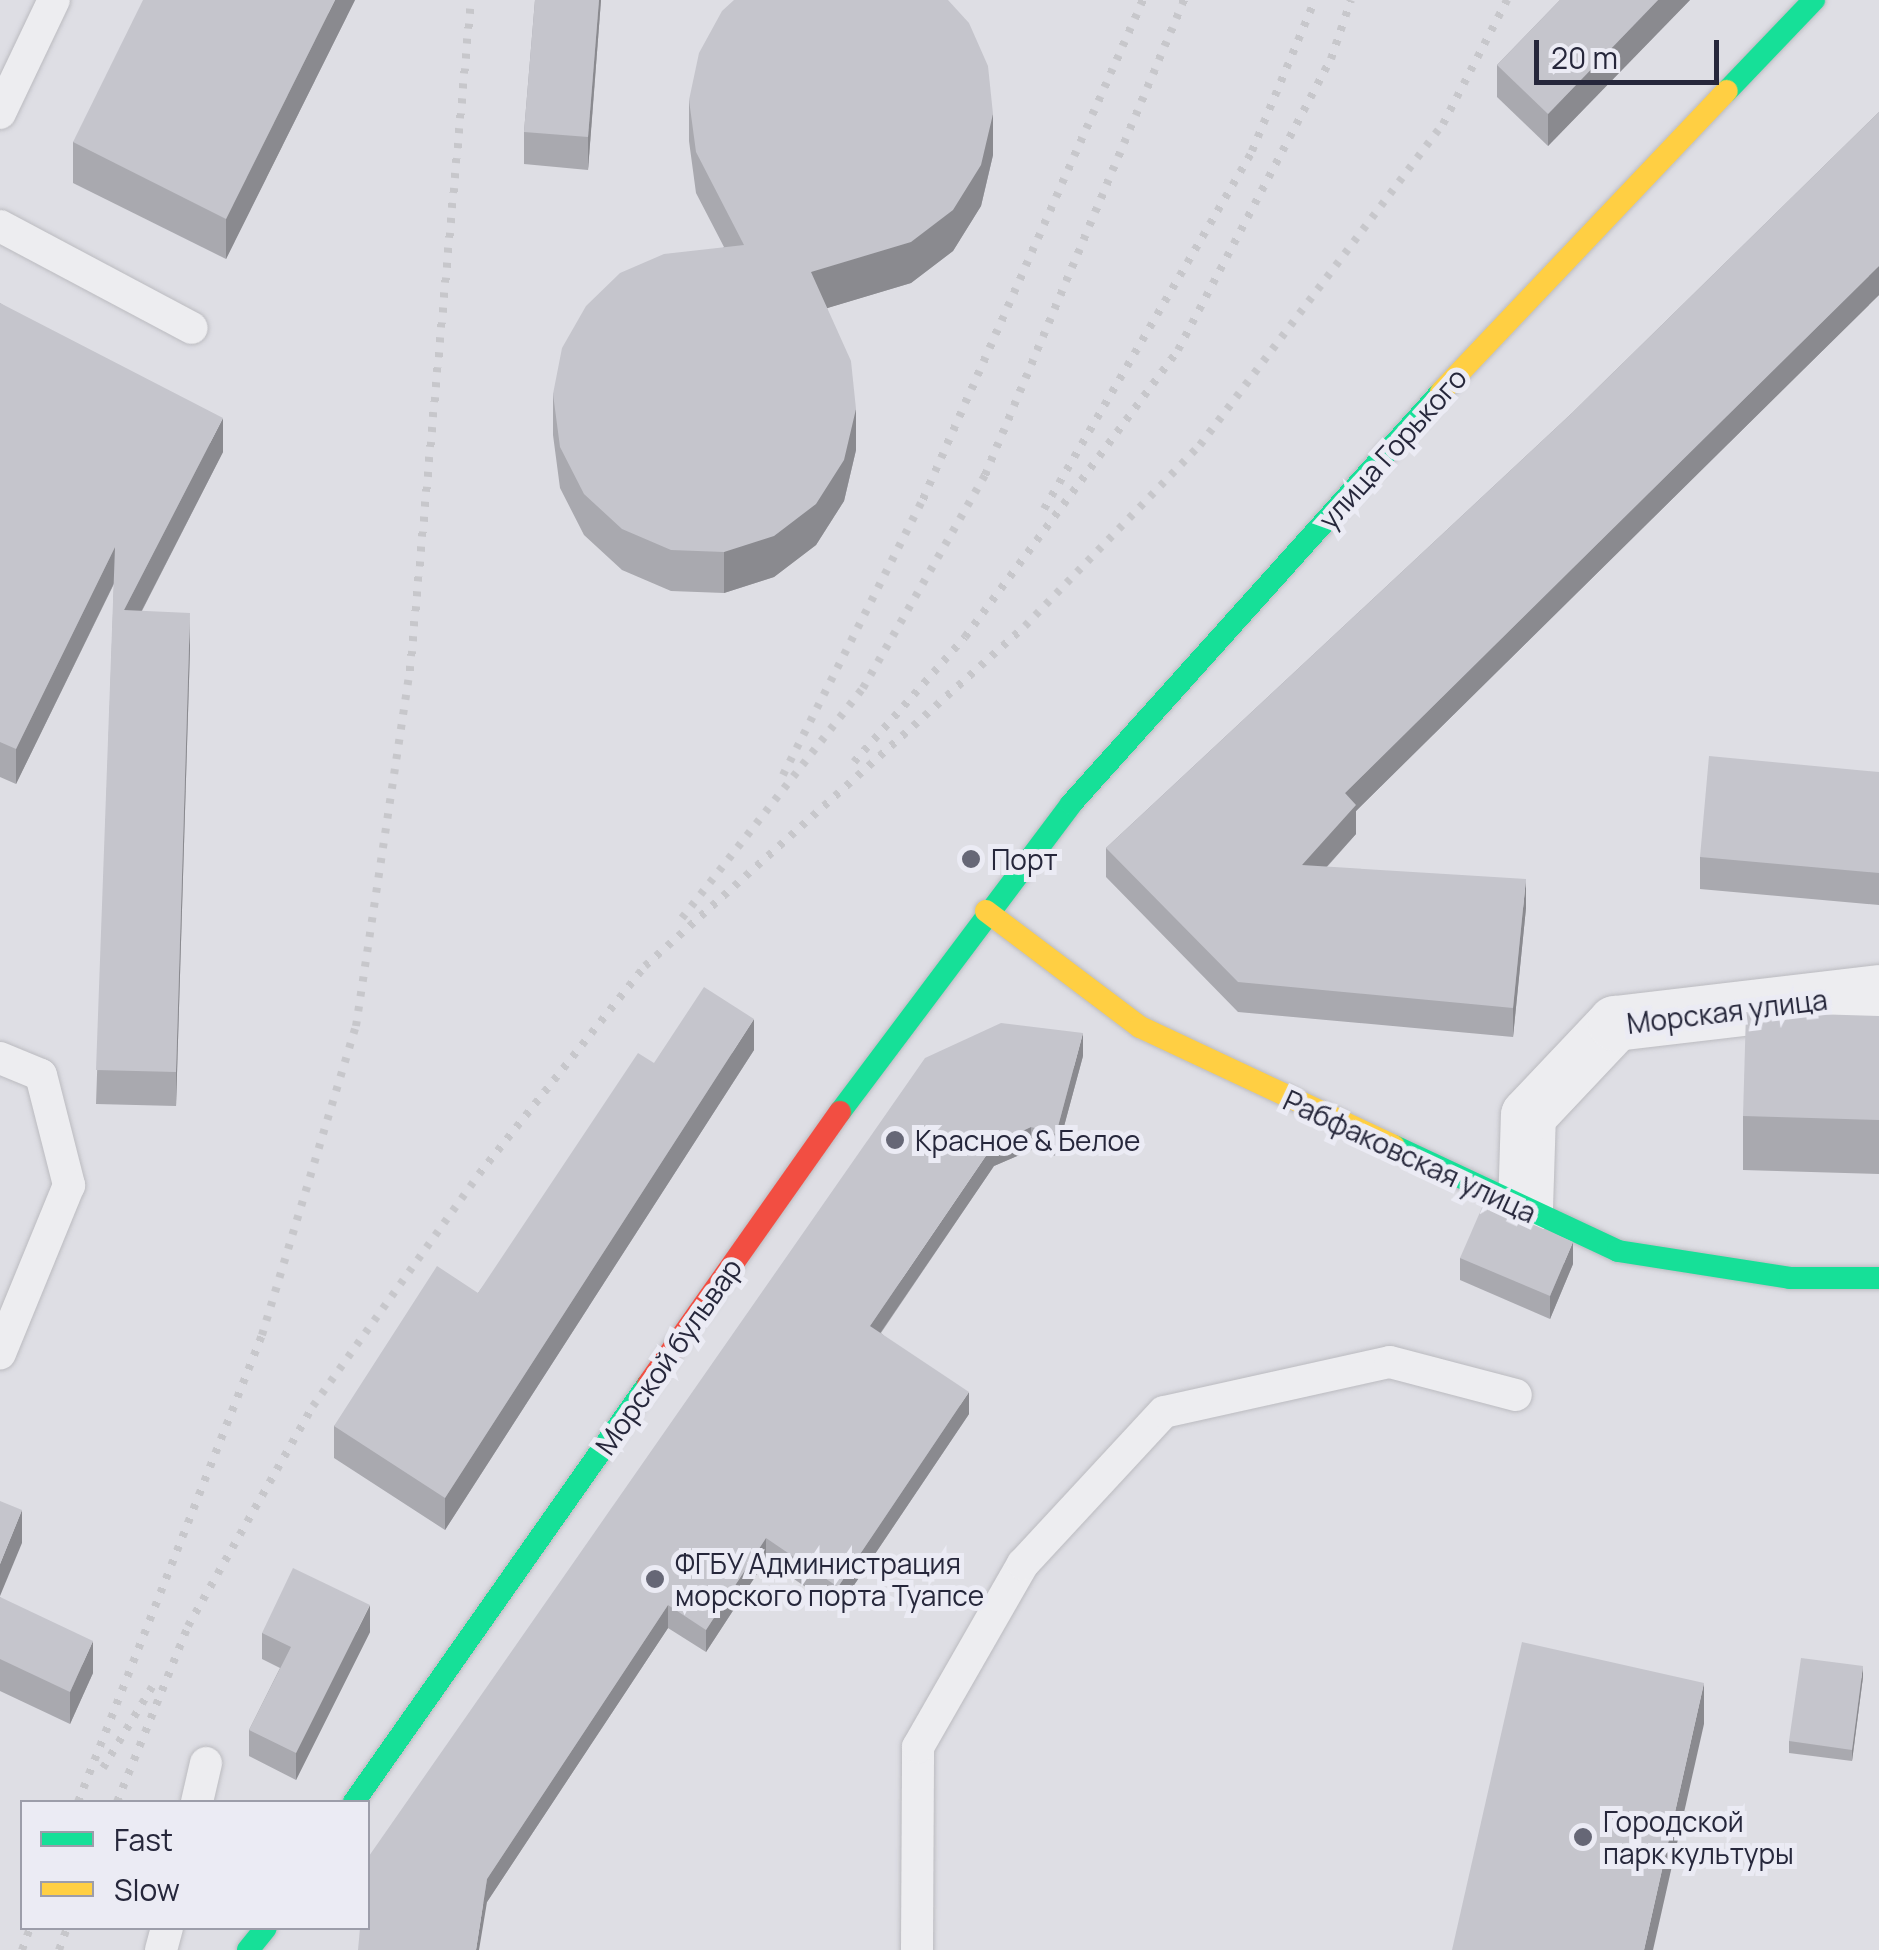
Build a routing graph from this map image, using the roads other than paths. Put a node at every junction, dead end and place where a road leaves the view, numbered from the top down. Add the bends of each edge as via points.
1 (54, 0) edge
2 (1814, 0) edge
3 (0, 113) edge
4 (0, 226) edge
5 (192, 328) dead end
6 (986, 911) junction
7 (1879, 992) edge
8 (0, 1058) edge
9 (1525, 1208) junction
10 (1879, 1278) edge
11 (0, 1354) edge
12 (1516, 1395) dead end
13 (206, 1763) dead end
14 (197, 1800) edge
15 (355, 1800) edge
16 (917, 1950) edge

1 - 3 lane
2 - 6 street, улица Горького via 1416,419
4 - 5 lane
6 - 9 street, Рабфаковская улица via 1140,1026
6 - 15 street, Морской бульвар
7 - 9 street, Морская улица via 1615,1023 1528,1115
8 - 11 lane via 41,1076 69,1185
9 - 10 street, Рабфаковская улица via 1618,1251 1790,1278
12 - 16 lane via 1390,1362 1164,1412 1024,1564 918,1747
13 - 14 lane

